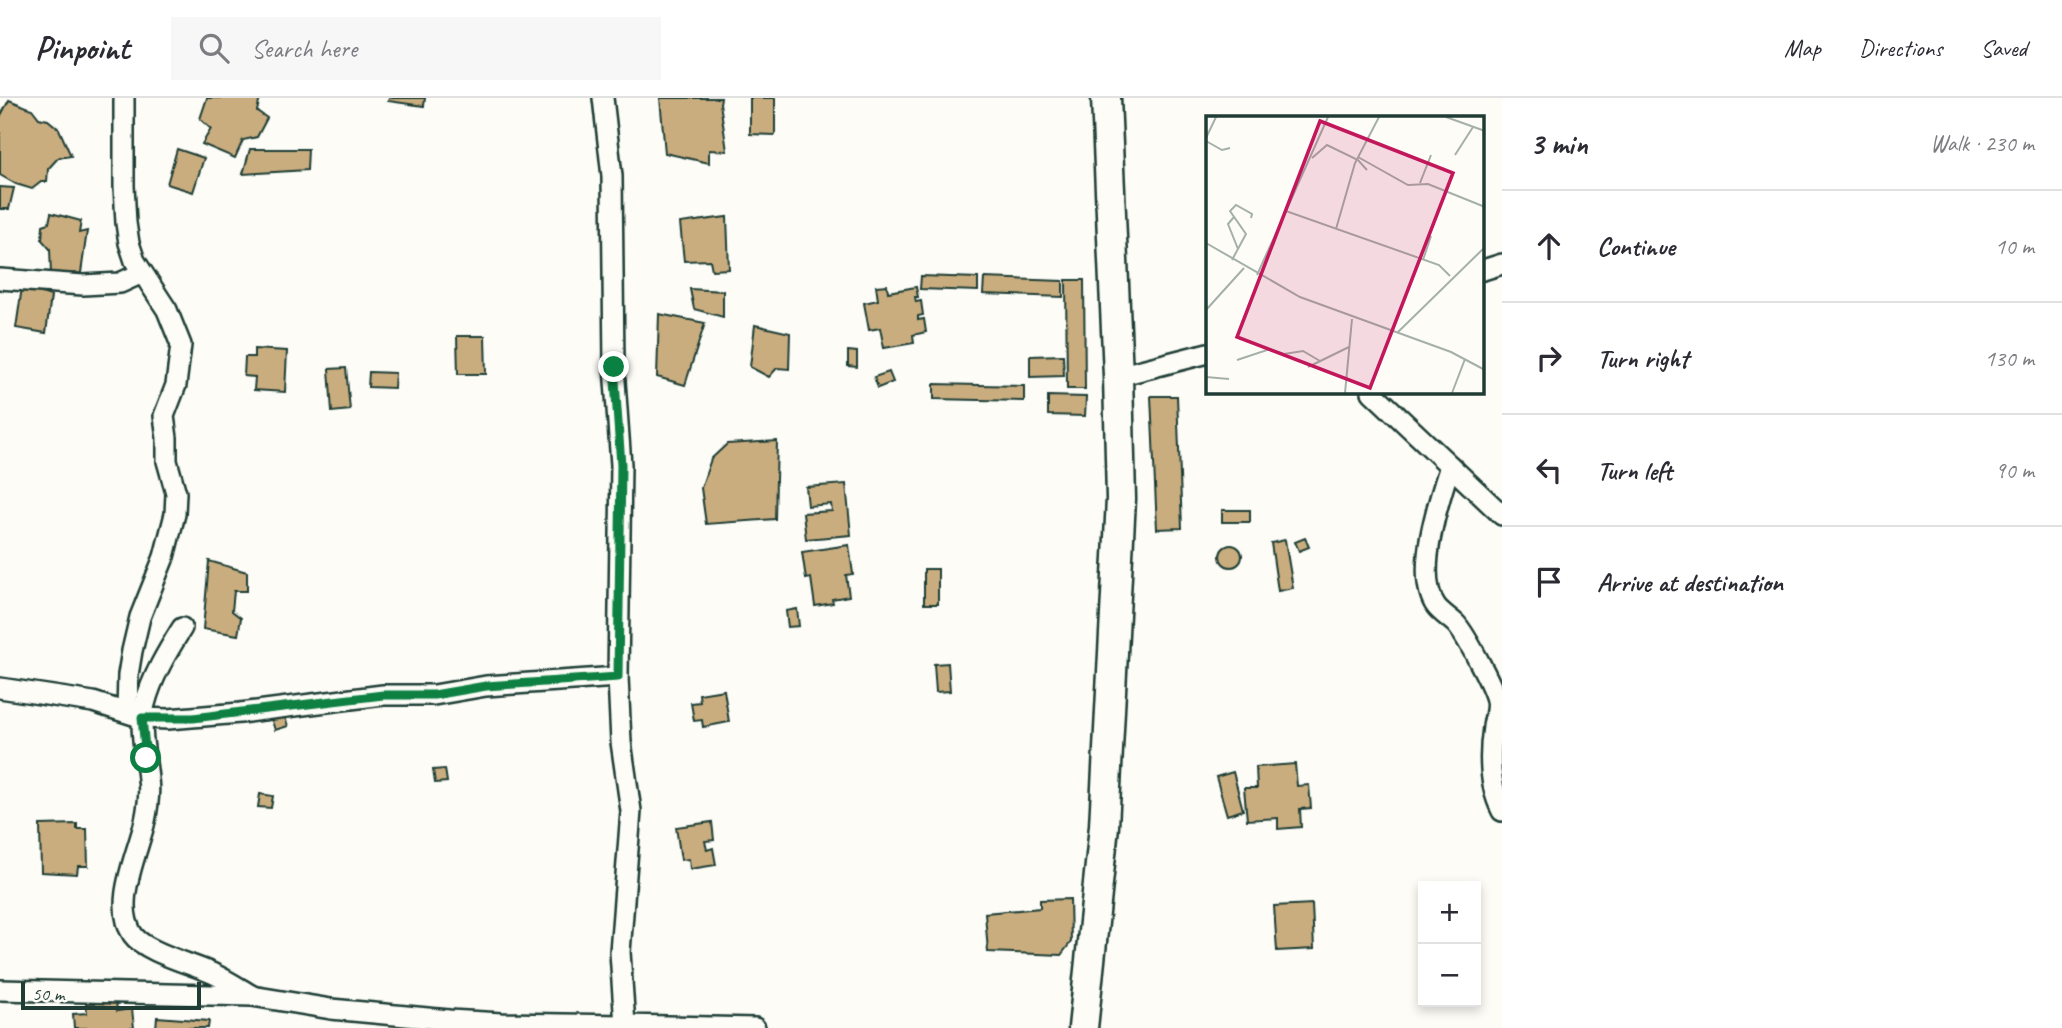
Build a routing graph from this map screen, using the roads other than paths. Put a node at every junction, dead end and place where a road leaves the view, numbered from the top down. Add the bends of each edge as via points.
1 (124, 98) edge
2 (603, 98) edge
3 (1105, 98) edge
4 (1502, 264) edge
5 (1484, 270) edge
6 (142, 273) junction
7 (0, 279) edge
8 (1206, 354) edge
9 (1118, 376) junction
10 (1374, 394) edge
11 (1450, 466) junction
12 (1502, 514) edge
13 (182, 628) dead end
14 (618, 677) junction
15 (0, 688) edge
16 (135, 715) junction
17 (1502, 811) edge
18 (0, 990) edge
19 (252, 996) junction
20 (625, 1025) junction
21 (755, 1028) edge
22 (1083, 1028) edge

1 - 6 street via 126,223
2 - 14 street via 612,176 614,367 621,465
3 - 9 street
4 - 5 street
6 - 7 street via 120,283 83,285
6 - 16 street via 167,310 181,345 176,385 164,416 175,514 132,651 128,675
8 - 9 street
9 - 22 street via 1122,499 1110,738
10 - 11 street
11 - 12 street
11 - 17 street via 1427,561 1430,593 1436,607 1463,634 1496,701 1492,776
13 - 16 street via 164,656 145,705
14 - 16 street via 486,686 434,695 383,695 193,718
14 - 20 street via 631,811 620,952
15 - 16 street via 93,702
16 - 19 street via 149,781 145,823 129,874 128,926 142,945 212,973
18 - 19 street
19 - 20 street via 449,1020
20 - 21 street

